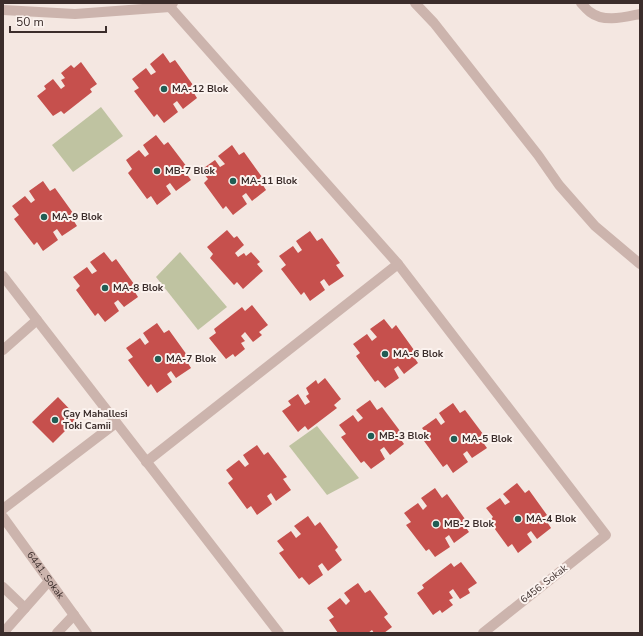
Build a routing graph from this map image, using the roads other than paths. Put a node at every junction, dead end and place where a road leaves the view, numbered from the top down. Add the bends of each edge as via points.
1 (4, 3) edge
2 (415, 3) edge
3 (581, 3) edge
4 (171, 5) edge
5 (3, 6) edge
6 (3, 10) edge
7 (640, 14) edge
8 (398, 264) junction
9 (640, 264) edge
10 (3, 276) edge
11 (37, 320) junction
12 (3, 350) edge
13 (116, 422) junction
14 (146, 462) junction
15 (3, 509) edge
16 (3, 518) edge
17 (49, 581) junction
18 (3, 587) edge
19 (25, 608) junction
20 (74, 614) junction
21 (3, 633) edge
22 (57, 633) edge
23 (87, 633) edge
24 (279, 633) edge
25 (483, 633) edge

1 - 5 street
2 - 9 street via 434,23 559,185 595,226
3 - 7 street via 591,13 605,18
4 - 6 street via 75,14
4 - 8 street
8 - 14 street
8 - 25 street, 6456. Sokak via 606,536
10 - 11 street
11 - 12 street
11 - 13 street
13 - 14 street
13 - 15 street
14 - 24 street
16 - 17 street, 6441. Sokak
17 - 19 street
17 - 20 street, 6441. Sokak
18 - 19 street
19 - 21 street
20 - 22 street
20 - 23 street, 6441. Sokak

